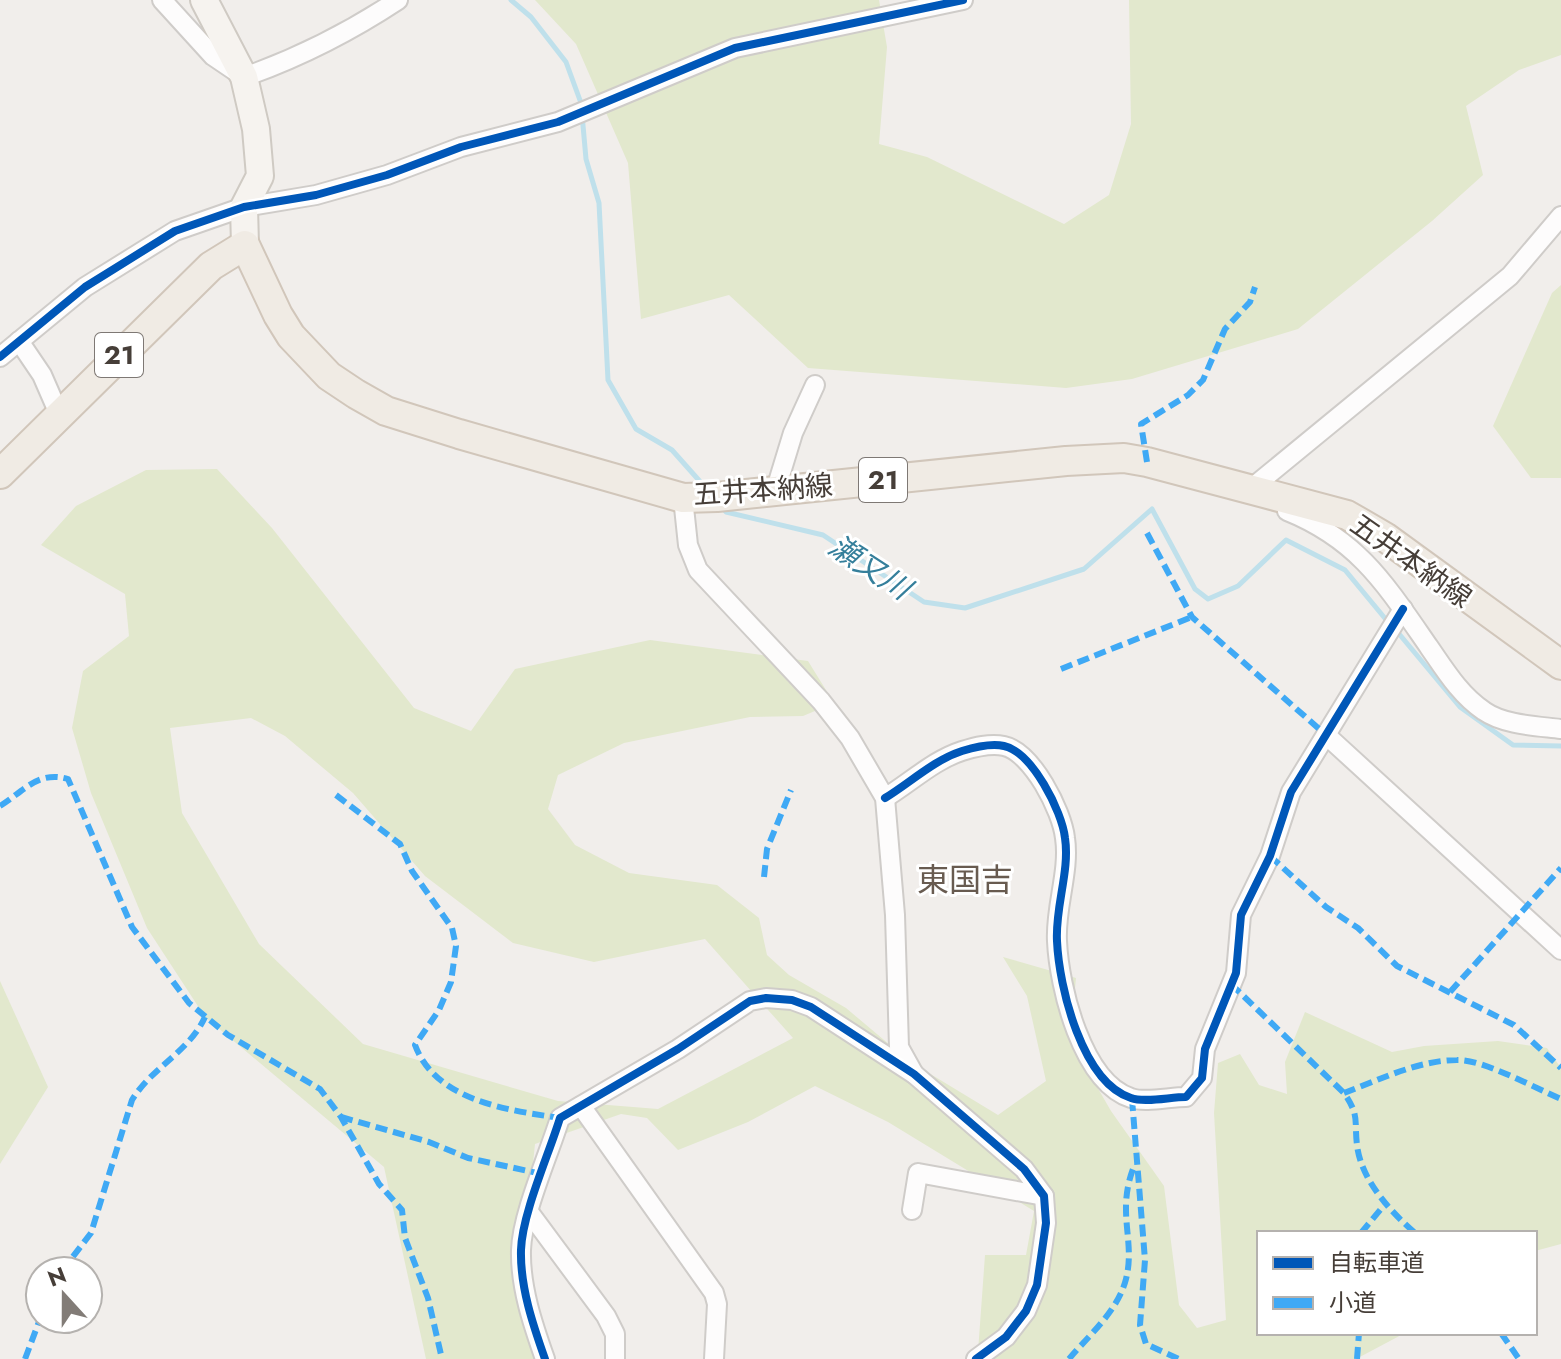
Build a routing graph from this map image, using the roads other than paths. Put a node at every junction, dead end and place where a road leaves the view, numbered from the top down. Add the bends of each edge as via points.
1 (162, 0) edge
2 (204, 0) edge
3 (398, 0) edge
4 (963, 0) edge
5 (244, 77) junction
6 (244, 207) junction
7 (1561, 216) edge
8 (245, 245) junction
9 (19, 341) junction
10 (0, 357) edge
11 (815, 385) dead end
12 (59, 414) junction
13 (0, 474) edge
14 (1253, 487) junction
15 (775, 492) junction
16 (683, 498) junction
17 (1403, 609) junction
18 (1561, 665) edge
19 (1561, 729) edge
20 (1326, 735) junction
21 (885, 798) junction
22 (1561, 950) edge
23 (914, 1074) junction
24 (581, 1106) junction
25 (1044, 1196) junction
26 (912, 1210) dead end
27 (529, 1212) junction
28 (545, 1359) edge
29 (615, 1359) edge
30 (714, 1359) edge
31 (976, 1359) edge

1 - 5 street via 213,56
2 - 5 main road
3 - 5 street via 312,52
4 - 6 street via 735,48 558,122 461,147 316,195
5 - 6 main road via 260,176
6 - 8 main road
6 - 9 street via 175,231 136,252
7 - 14 street via 1510,276
8 - 12 main road, 21 via 211,266
8 - 16 main road, 五井本納線 / 21 via 291,336 329,376 356,394 386,411
9 - 10 street
9 - 12 street
11 - 15 street
12 - 13 main road, 21
14 - 15 main road, 五井本納線 / 21 via 1124,458
14 - 17 street via 1262,500 1319,524 1348,543 1375,569
14 - 18 main road, 五井本納線 / 21 via 1347,515
15 - 16 main road, 五井本納線 / 21
16 - 21 street via 688,545 698,570 821,701
17 - 19 street via 1457,688 1486,713
17 - 20 street
20 - 21 street via 1291,792 1270,856 1241,915 1236,973 1205,1049 1202,1078 1186,1097 1132,1099 1110,1085 1076,1038 1056,941 1066,839 1052,801 1024,757 990,744 964,750
20 - 22 street
21 - 23 street via 899,1047
23 - 24 street via 811,1007 766,998 750,1001
23 - 25 street via 1024,1169
24 - 27 street via 560,1118
24 - 30 street via 714,1293
25 - 26 street via 918,1173
25 - 31 street via 1046,1223 1037,1285 1006,1337
27 - 28 street via 521,1249 529,1316
27 - 29 street via 606,1316 615,1334

